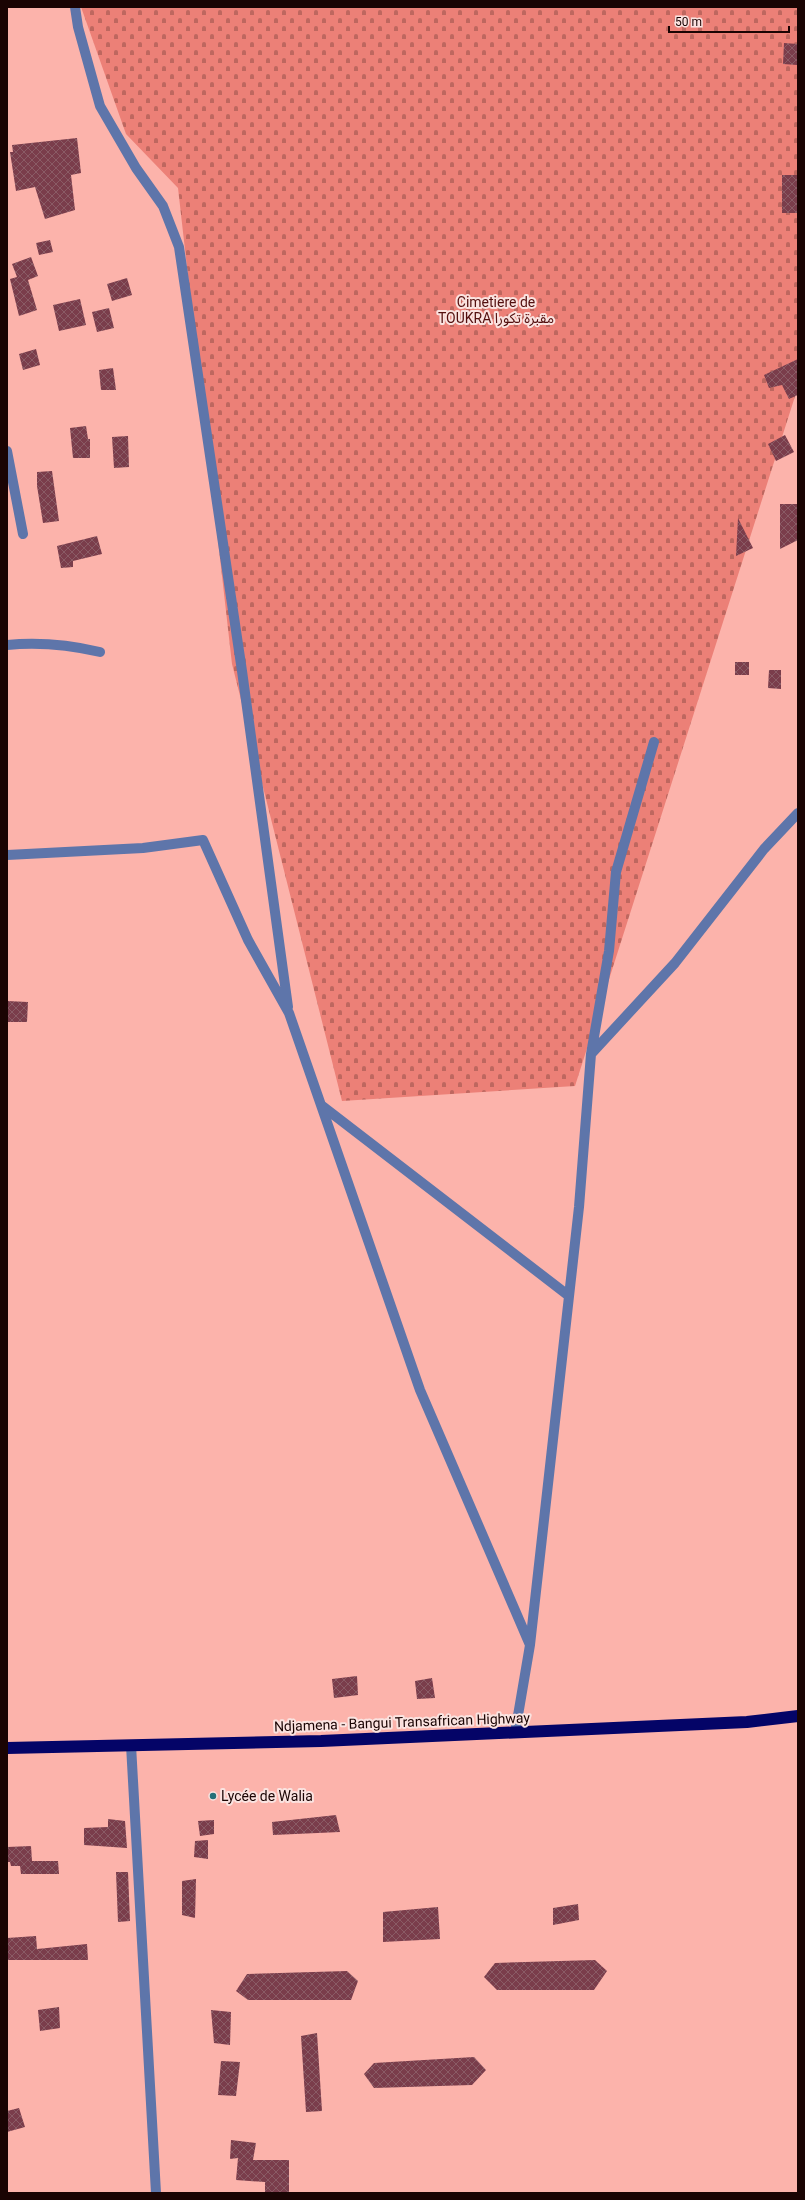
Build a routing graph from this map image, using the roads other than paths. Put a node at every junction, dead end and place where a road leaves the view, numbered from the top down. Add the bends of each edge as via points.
1 (75, 7) edge
2 (7, 451) edge
3 (23, 534) dead end
4 (7, 645) edge
5 (100, 652) dead end
6 (654, 742) dead end
7 (798, 814) edge
8 (7, 855) edge
9 (289, 1013) junction
10 (591, 1054) junction
11 (321, 1105) junction
12 (569, 1296) junction
13 (530, 1645) junction
14 (798, 1716) edge
15 (515, 1733) junction
16 (131, 1745) junction
17 (7, 1748) edge
18 (156, 2193) edge

1 - 9 street via 100,106 136,168 163,206 179,247
2 - 3 street
4 - 5 street via 79,648
6 - 10 street via 616,872 609,950
7 - 10 street via 764,849 675,963
8 - 9 street via 143,848 203,840 248,940
9 - 11 street
10 - 12 street
11 - 12 street
11 - 13 street via 420,1390
12 - 13 street
13 - 15 street
14 - 15 highway, Ndjamena - Bangui Transafrican Highway via 747,1722
15 - 16 highway, Ndjamena - Bangui Transafrican Highway
16 - 17 highway, Ndjamena - Bangui Transafrican Highway
16 - 18 street

